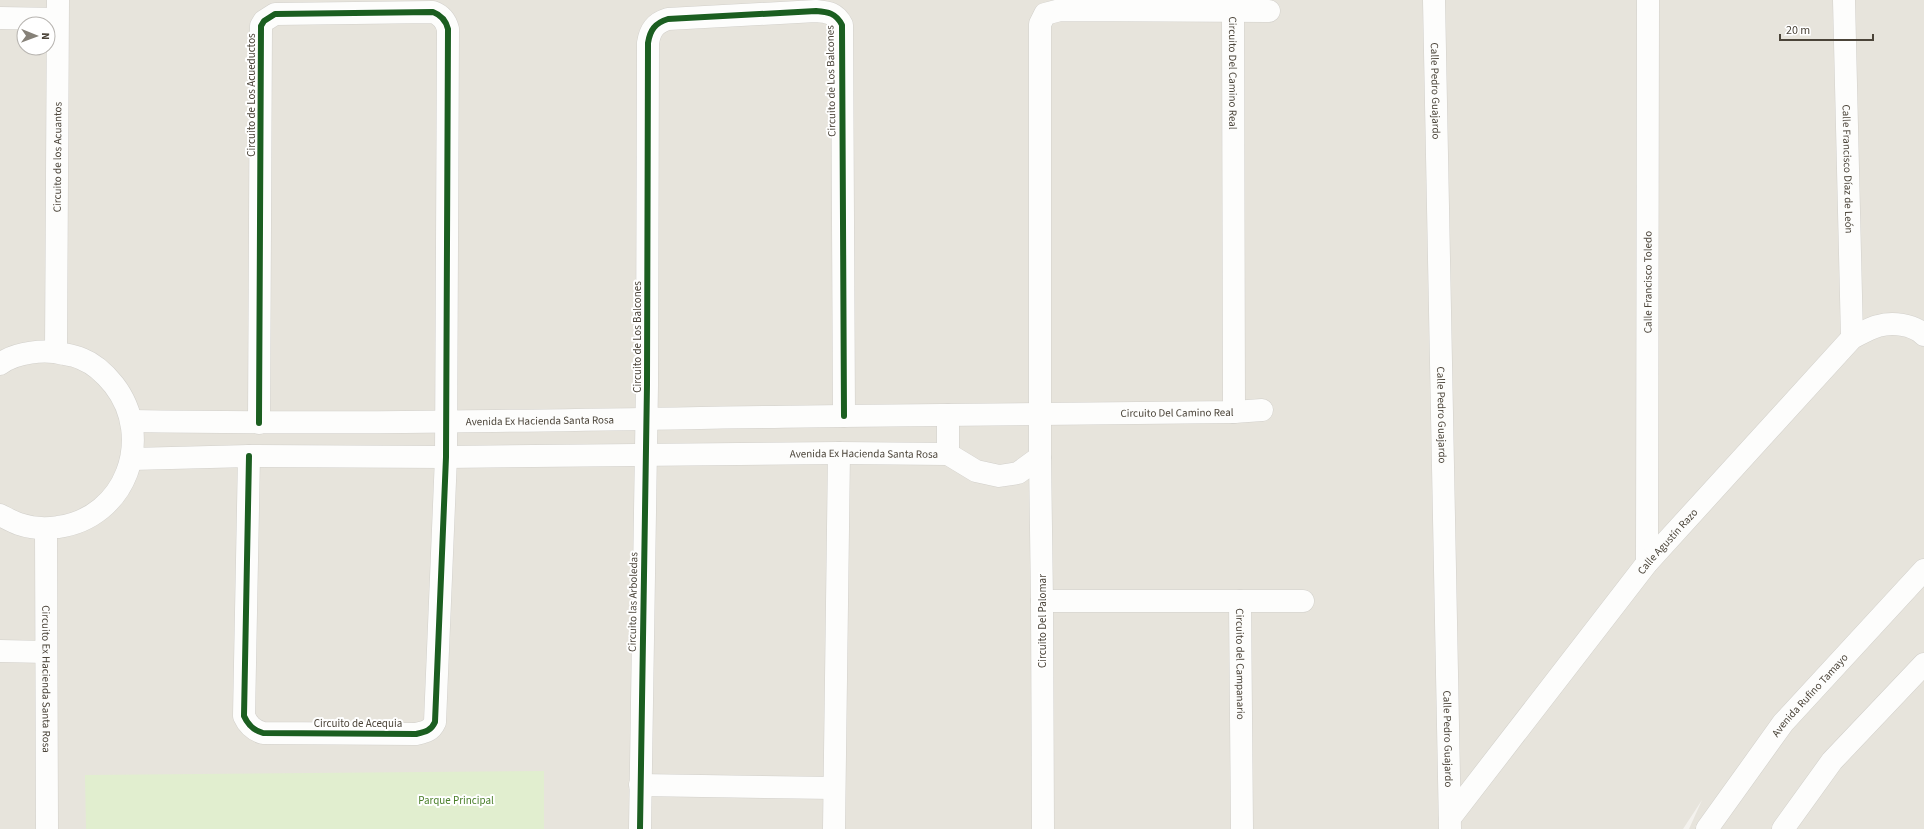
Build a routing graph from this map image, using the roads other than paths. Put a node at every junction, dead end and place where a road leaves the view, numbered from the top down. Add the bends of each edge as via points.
1 (1434, 0) edge
2 (1648, 0) edge
3 (1844, 0) edge
4 (57, 9) edge
5 (1233, 10) junction
6 (1269, 11) dead end
7 (0, 18) edge
8 (1924, 335) edge
9 (1852, 338) junction
10 (56, 352) junction
11 (0, 364) edge
12 (1262, 410) dead end
13 (1234, 412) junction
14 (1040, 413) junction
15 (948, 415) junction
16 (844, 416) junction
17 (646, 419) junction
18 (132, 421) junction
19 (446, 422) junction
20 (259, 423) junction
21 (839, 453) junction
22 (948, 454) junction
23 (645, 455) junction
24 (249, 456) junction
25 (1040, 456) junction
26 (446, 457) junction
27 (132, 458) junction
28 (0, 515) edge
29 (46, 529) junction
30 (1647, 563) junction
31 (1924, 570) edge
32 (1042, 601) junction
33 (1240, 601) junction
34 (1303, 601) dead end
35 (0, 651) edge
36 (46, 652) junction
37 (1924, 664) edge
38 (640, 785) junction
39 (834, 788) junction
40 (1450, 824) edge
41 (47, 829) edge
42 (640, 829) edge
43 (834, 829) edge
44 (1043, 829) edge
45 (1242, 829) edge
46 (1707, 829) edge
47 (1783, 829) edge

1 - 40 street, Calle Pedro Guajardo
2 - 30 street, Calle Francisco Toledo
3 - 9 street, Calle Francisco Díaz de León
4 - 7 street, Circuito de los Acuantos
4 - 10 street, Circuito de los Acuantos
5 - 6 street
5 - 13 street, Circuito Del Camino Real
5 - 14 street, Circuito Del Camino Real via 1060,10 1045,14 1042,19
8 - 9 street, Calle Agustín Razo via 1909,326 1894,324 1878,326
9 - 30 street, Calle Agustín Razo
10 - 11 street via 28,353
10 - 18 street via 82,359 106,374 122,396
12 - 13 street
13 - 14 street, Circuito Del Camino Real
14 - 15 street, Avenida Ex Hacienda Santa Rosa
14 - 25 street, Circuito Del Palomar
15 - 16 street, Avenida Ex Hacienda Santa Rosa
15 - 22 street, Avenida Ex Hacienda Santa Rosa
16 - 17 street, Avenida Ex Hacienda Santa Rosa
16 - 17 street, Circuito de Los Balcones via 842,25 834,14 827,12 668,19 659,21 650,34
17 - 19 street, Avenida Ex Hacienda Santa Rosa
17 - 23 street, Circuito las Arboledas
18 - 20 street, Avenida Ex Hacienda Santa Rosa
18 - 27 street
19 - 20 street, Avenida Ex Hacienda Santa Rosa
19 - 20 street, Circuito de Los Acueductos via 448,29 443,19 433,12 275,14 264,20 261,26
19 - 26 street, Circuito de Acequia
21 - 22 street, Avenida Ex Hacienda Santa Rosa
21 - 23 street, Avenida Ex Hacienda Santa Rosa
21 - 39 street
22 - 25 street, Avenida Ex Hacienda Santa Rosa via 976,471 999,476 1018,473
23 - 26 street, Avenida Ex Hacienda Santa Rosa
23 - 38 street, Circuito las Arboledas
24 - 26 street, Avenida Ex Hacienda Santa Rosa
24 - 26 street, Circuito de Acequia via 244,716 252,728 263,733 416,734 432,728 435,722
24 - 27 street, Avenida Ex Hacienda Santa Rosa
25 - 32 street, Circuito Del Palomar
27 - 29 street via 124,481 110,501 92,516 70,525
28 - 29 street via 20,525
29 - 36 street, Circuito Ex Hacienda Santa Rosa
30 - 40 street, Calle Agustín Razo
31 - 46 street, Avenida Rufino Tamayo via 1784,723
32 - 33 street, Circuito del Campanario
32 - 44 street, Circuito Del Palomar
33 - 34 street
33 - 45 street, Circuito del Campanario
35 - 36 street
36 - 41 street, Circuito Ex Hacienda Santa Rosa
37 - 47 street via 1832,761
38 - 39 street
38 - 42 street, Circuito las Arboledas
39 - 43 street

